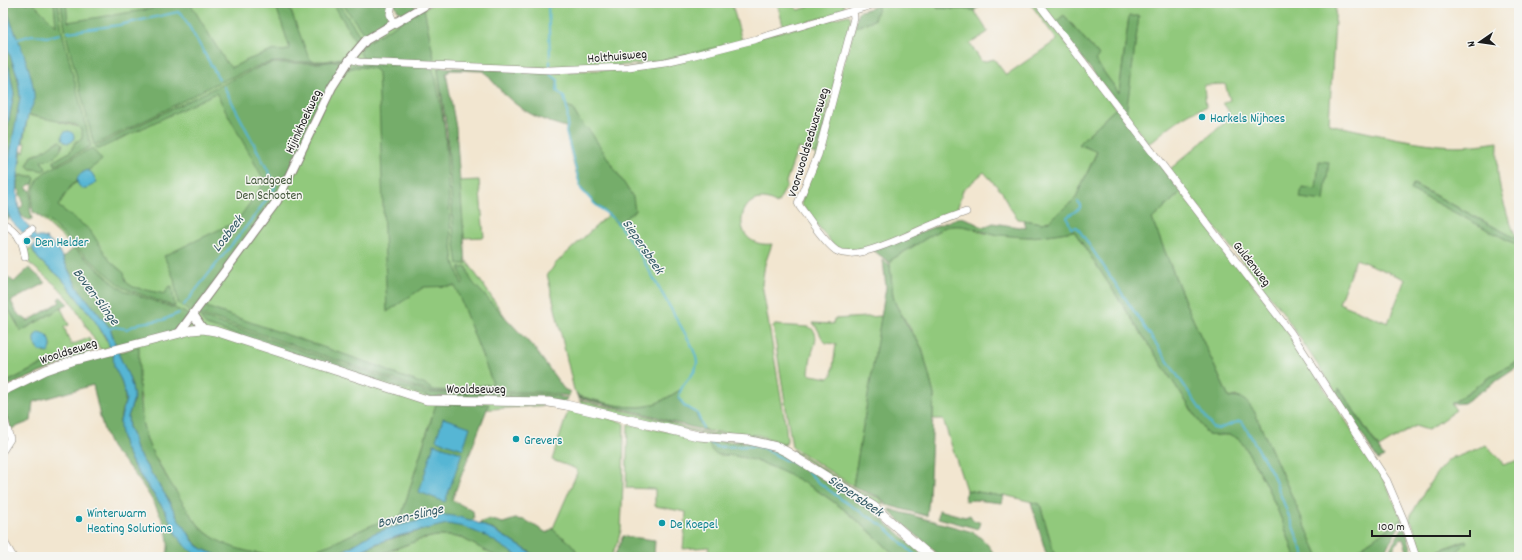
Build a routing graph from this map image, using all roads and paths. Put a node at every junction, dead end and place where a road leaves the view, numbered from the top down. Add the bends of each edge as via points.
1 (392, 3) edge
2 (429, 3) edge
3 (879, 3) edge
4 (1038, 3) edge
5 (853, 11) junction
6 (394, 23) junction
7 (350, 59) junction
8 (966, 212) dead end
9 (3, 223) edge
10 (32, 229) dead end
11 (22, 236) junction
12 (25, 257) dead end
13 (193, 314) junction
14 (203, 329) junction
15 (179, 333) junction
16 (3, 391) edge
17 (3, 415) edge
18 (3, 450) edge
19 (3, 540) edge
20 (13, 557) edge
21 (931, 557) edge
22 (1416, 557) edge

1 - 6 street via 390,14
2 - 6 street, Hijinkhoekweg
3 - 5 street, Holthuisweg
4 - 22 street, Guldenweg via 1299,344 1387,481
5 - 7 street, Holthuisweg via 686,57 628,67 550,70 359,62
5 - 8 street, Voorwooldsedwarsweg via 854,18 818,155 798,202 800,207 830,245 837,251 846,253 875,249
6 - 7 street, Hijinkhoekweg via 366,40
7 - 13 street, Hijinkhoekweg via 332,87 270,213
9 - 11 street
10 - 11 street
11 - 12 street
13 - 14 street
13 - 15 street, Hijinkhoekweg
14 - 15 main road, Wooldseweg
14 - 21 main road, Wooldseweg via 427,400 549,402 698,436 748,440 769,445 787,452 873,506
15 - 16 main road, Wooldseweg via 63,364
17 - 18 street via 10,439
19 - 20 street

